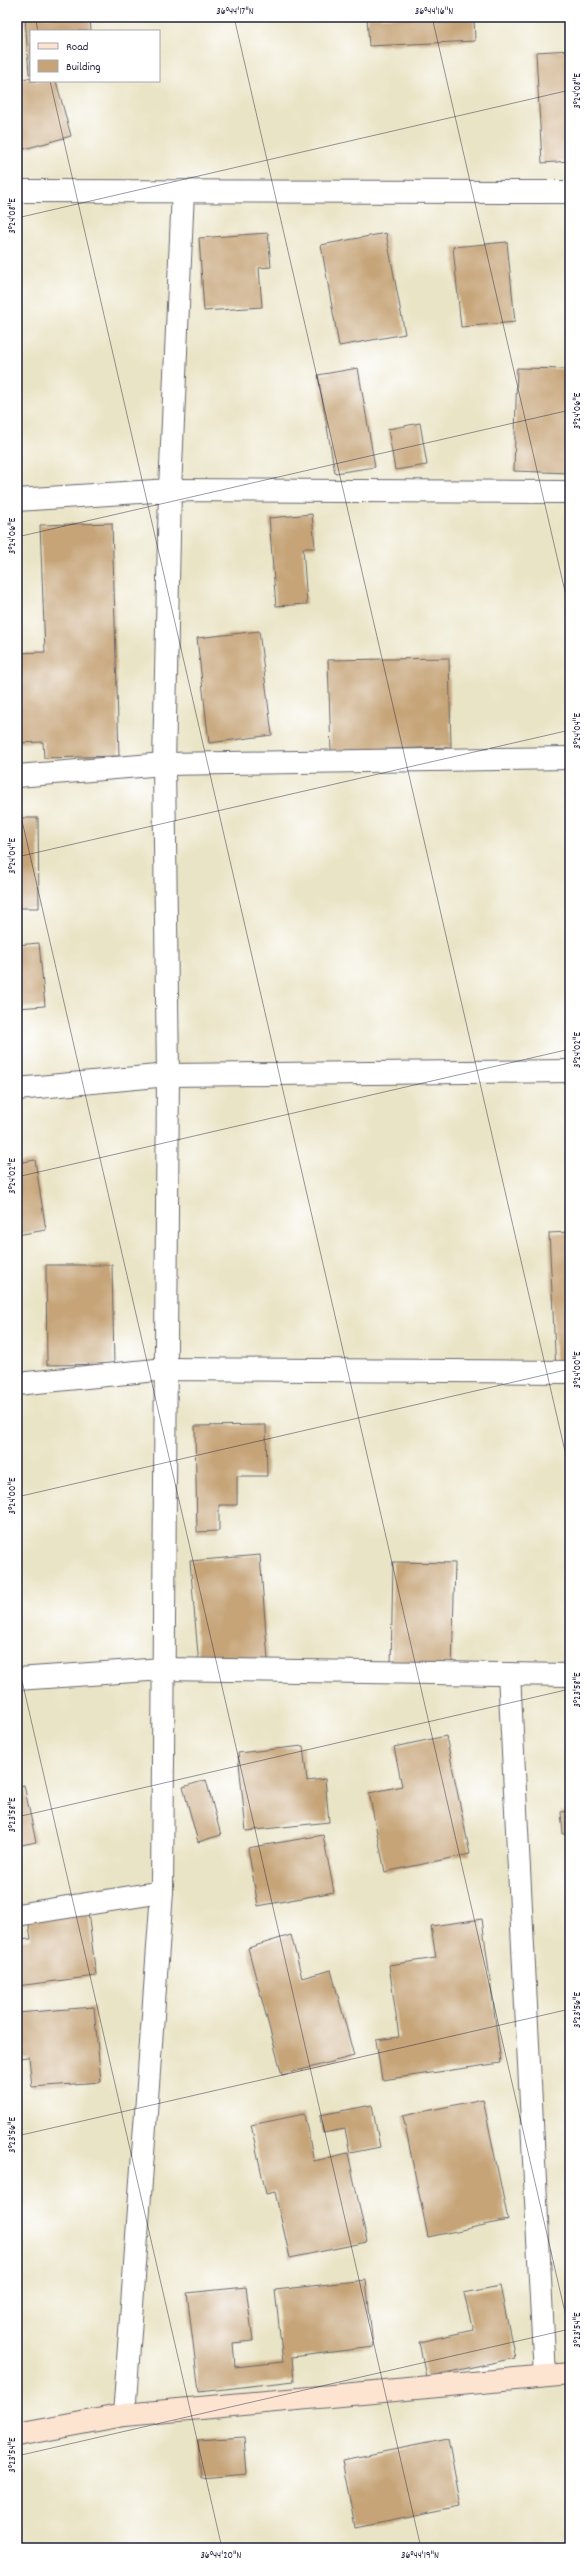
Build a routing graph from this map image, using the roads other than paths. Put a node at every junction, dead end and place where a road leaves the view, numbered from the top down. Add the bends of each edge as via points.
1 (17, 191) edge
2 (183, 192) junction
3 (570, 192) edge
4 (170, 490) junction
5 (570, 492) edge
6 (17, 500) edge
7 (570, 758) edge
8 (164, 764) junction
9 (17, 776) edge
10 (570, 1070) edge
11 (168, 1075) junction
12 (17, 1089) edge
13 (166, 1369) junction
14 (570, 1372) edge
15 (17, 1384) edge
16 (163, 1669) junction
17 (509, 1674) junction
18 (570, 1675) edge
19 (17, 1679) edge
20 (162, 1892) junction
21 (17, 1915) edge
22 (570, 2374) edge
23 (545, 2376) junction
24 (124, 2415) junction
25 (17, 2435) edge

1 - 2 street
2 - 3 street
2 - 4 street
4 - 5 street
4 - 6 street
4 - 8 street
7 - 8 street
8 - 9 street
8 - 11 street
10 - 11 street
11 - 12 street
11 - 13 street
13 - 14 street
13 - 15 street
13 - 16 street
16 - 17 street
16 - 19 street
16 - 20 street
17 - 18 street
17 - 23 street
20 - 21 street
20 - 24 street
22 - 23 street
23 - 24 street
24 - 25 street

